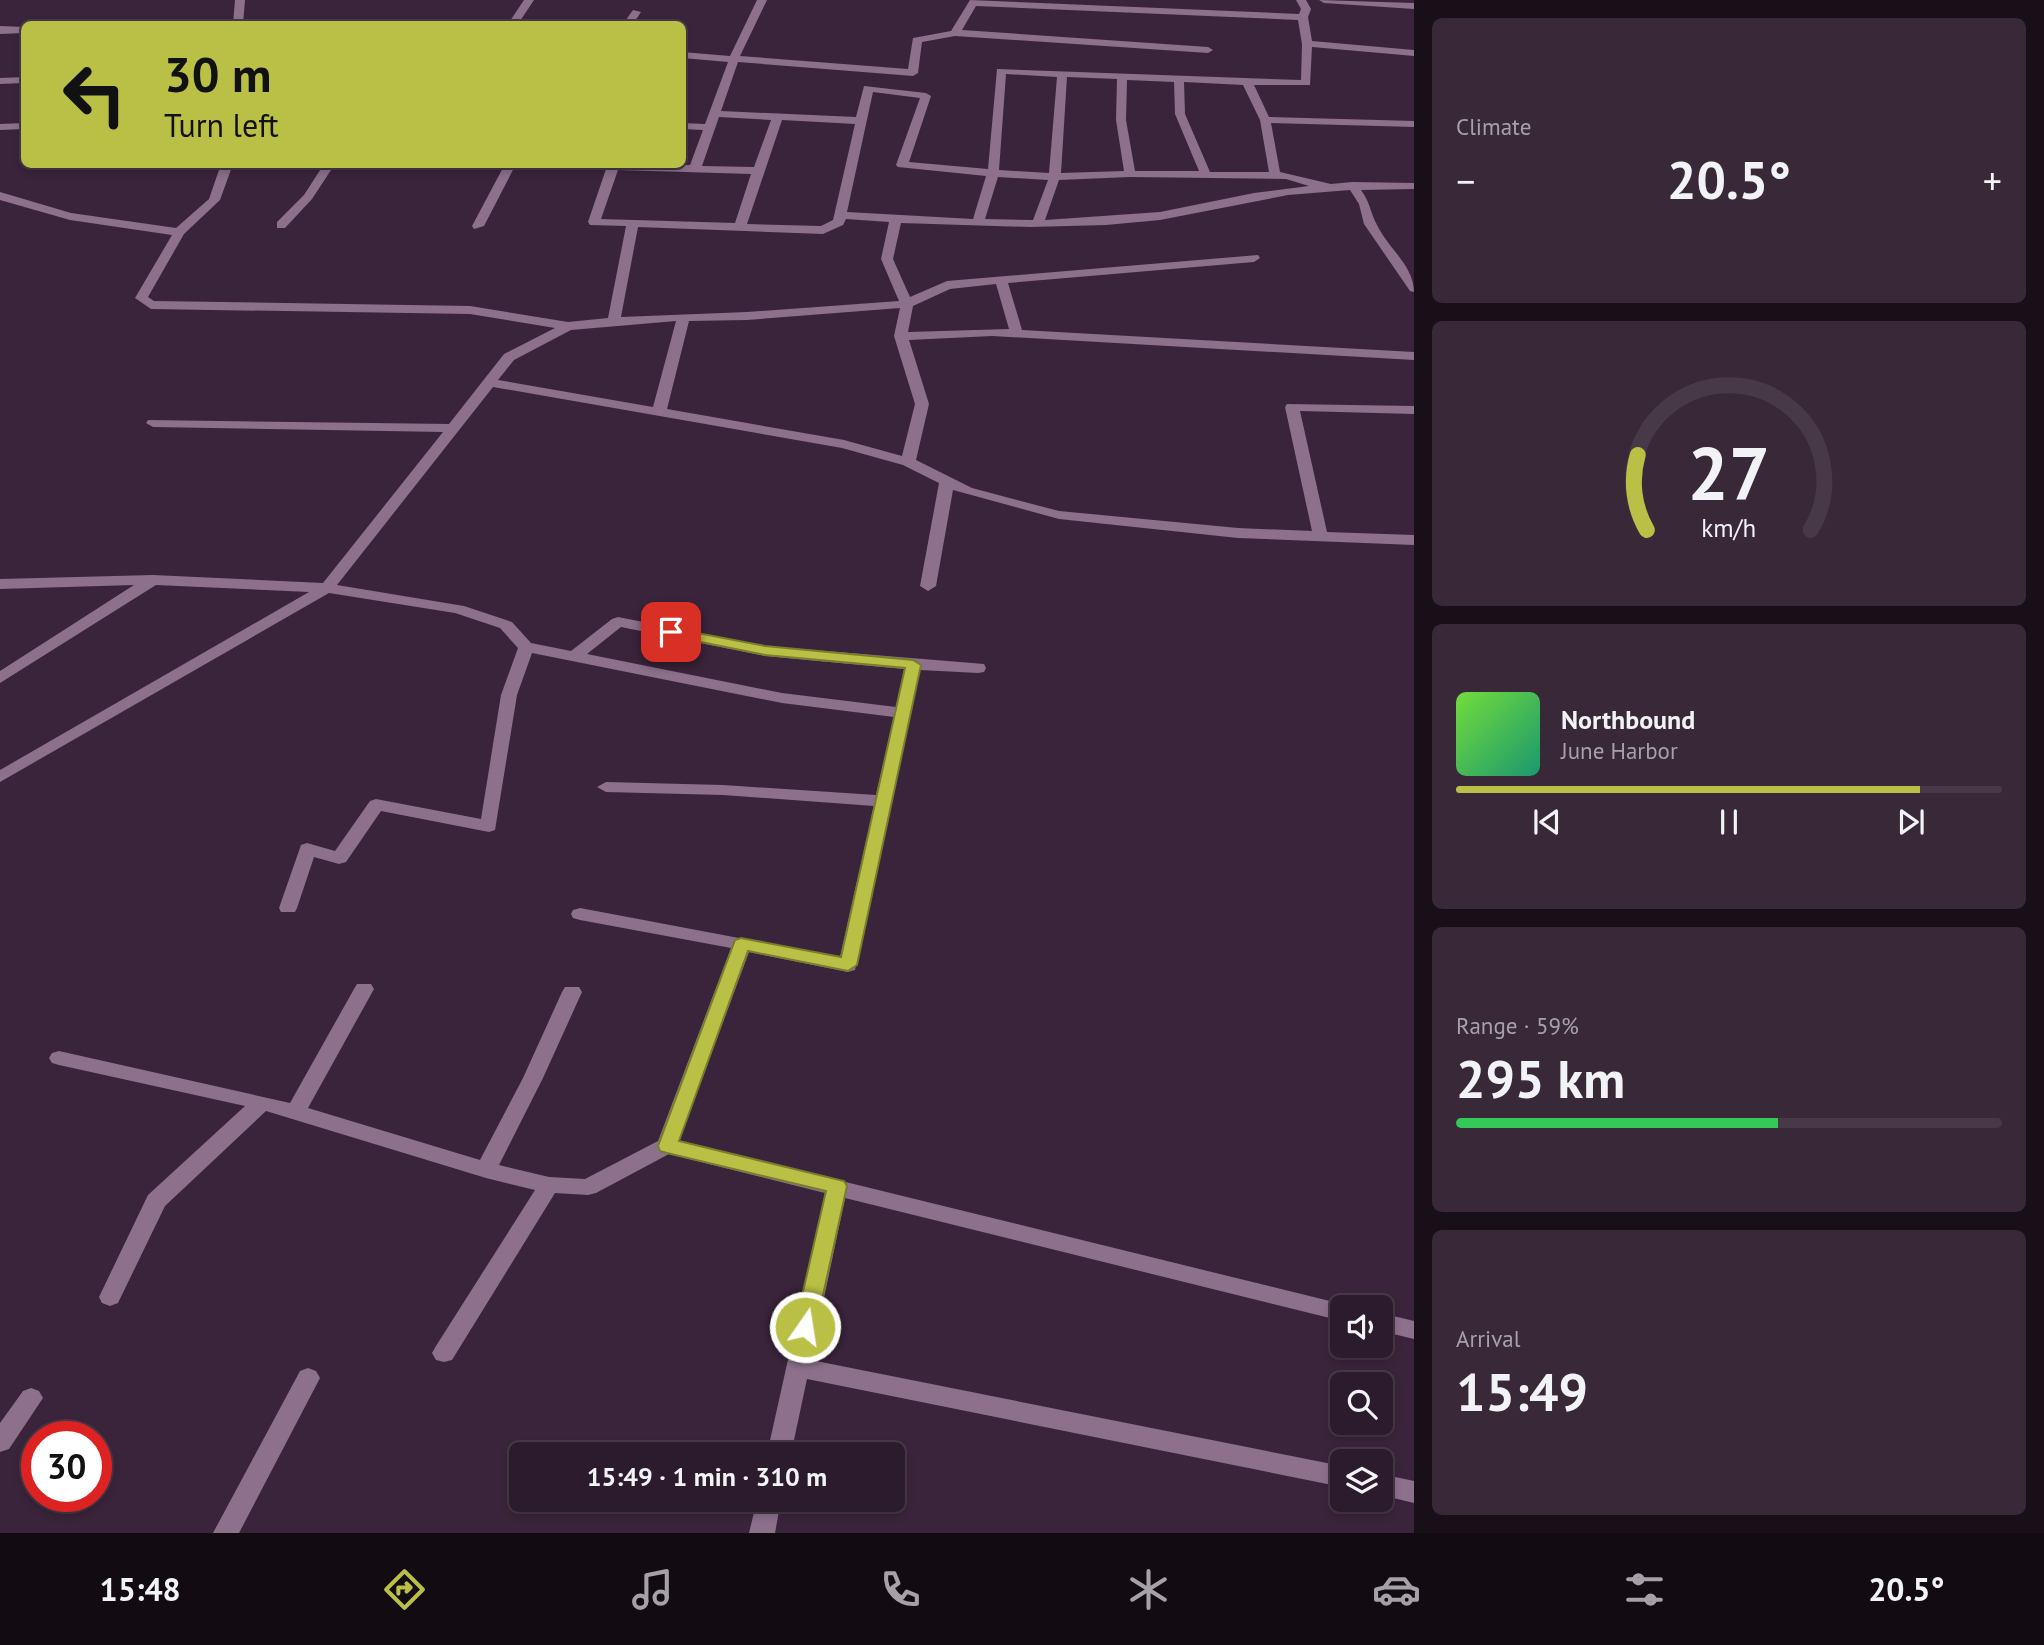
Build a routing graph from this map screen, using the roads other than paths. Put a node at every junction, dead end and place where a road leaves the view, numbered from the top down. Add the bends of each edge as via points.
1 (240, 0) edge
2 (529, 0) edge
3 (762, 0) edge
4 (1301, 0) edge
5 (1324, 0) edge
6 (974, 1) edge
7 (1414, 6) edge
8 (636, 12) dead end
9 (1303, 18) junction
10 (238, 21) edge
11 (515, 21) edge
12 (630, 21) edge
13 (21, 30) edge
14 (0, 31) edge
15 (955, 33) junction
16 (1307, 44) junction
17 (1208, 50) dead end
18 (1414, 53) edge
19 (686, 55) edge
20 (734, 59) junction
21 (1062, 74) junction
22 (1122, 77) junction
23 (1179, 79) junction
24 (21, 80) edge
25 (0, 81) edge
26 (1247, 82) junction
27 (715, 114) junction
28 (778, 117) junction
29 (1265, 120) junction
30 (861, 121) junction
31 (1414, 124) edge
32 (21, 126) edge
33 (686, 126) edge
34 (0, 127) edge
35 (710, 127) junction
36 (226, 168) edge
37 (327, 168) edge
38 (509, 168) edge
39 (611, 168) edge
40 (667, 168) edge
41 (695, 169) junction
42 (758, 171) junction
43 (993, 173) junction
44 (1205, 173) junction
45 (1130, 174) junction
46 (1055, 176) junction
47 (1275, 176) junction
48 (1352, 185) junction
49 (1414, 186) edge
50 (1328, 187) junction
51 (1, 197) edge
52 (840, 215) junction
53 (896, 219) junction
54 (633, 223) junction
55 (978, 223) junction
56 (1038, 223) junction
57 (281, 225) dead end
58 (478, 226) dead end
59 (740, 227) junction
60 (178, 232) junction
61 (1254, 258) dead end
62 (1001, 281) junction
63 (1414, 288) edge
64 (907, 304) junction
65 (684, 317) junction
66 (614, 321) junction
67 (568, 326) junction
68 (1017, 334) junction
69 (901, 336) junction
70 (1414, 356) edge
71 (489, 382) junction
72 (1414, 410) edge
73 (659, 412) junction
74 (153, 424) dead end
75 (453, 428) junction
76 (908, 462) junction
77 (947, 481) junction
78 (1321, 537) junction
79 (1414, 540) edge
80 (153, 580) junction
81 (0, 584) edge
82 (928, 586) dead end
83 (327, 587) junction
84 (526, 647) junction
85 (573, 657) junction
86 (913, 665) junction
87 (978, 668) dead end
88 (0, 678) edge
89 (903, 713) junction
90 (0, 777) edge
91 (606, 787) dead end
92 (884, 800) junction
93 (288, 908) dead end
94 (580, 914) dead end
95 (741, 944) junction
96 (364, 989) dead end
97 (572, 992) dead end
98 (59, 1058) dead end
99 (262, 1102) junction
100 (296, 1112) junction
101 (667, 1146) junction
102 (486, 1170) junction
103 (549, 1185) junction
104 (837, 1186) junction
105 (110, 1297) dead end
106 (1330, 1309) edge
107 (1393, 1325) edge
108 (1414, 1330) edge
109 (444, 1353) dead end
110 (797, 1367) junction
111 (308, 1378) dead end
112 (31, 1398) dead end
113 (0, 1442) edge
114 (781, 1442) edge
115 (1330, 1475) edge
116 (1393, 1488) edge
117 (1414, 1492) edge
118 (766, 1512) edge
119 (226, 1533) edge
120 (762, 1533) edge

1 - 10 street
2 - 11 street
3 - 20 street
4 - 9 street via 1306,9
5 - 7 street
6 - 9 street
6 - 15 street
8 - 12 street
9 - 16 street
13 - 14 street
15 - 17 street
15 - 20 street via 917,40 913,73
16 - 18 street
16 - 26 street via 1306,83
19 - 20 street
20 - 27 street
21 - 22 street
21 - 43 street via 1001,71
21 - 46 street
22 - 23 street
22 - 45 street via 1121,120
23 - 26 street
23 - 44 street via 1180,114
24 - 25 street
26 - 29 street
27 - 28 street
27 - 35 street
28 - 30 street
28 - 42 street
29 - 31 street
29 - 47 street
30 - 43 street via 868,88 926,96 902,165
30 - 52 street
32 - 34 street
33 - 35 street
35 - 41 street
36 - 60 street via 214,200
37 - 57 street
38 - 58 street
39 - 54 street via 594,222
40 - 41 street
41 - 42 street
42 - 59 street
43 - 46 street
43 - 55 street
44 - 45 street
44 - 47 street
45 - 46 street
46 - 56 street
47 - 50 street
48 - 49 street
48 - 50 street
48 - 63 street via 1365,204 1370,224
50 - 56 street via 1143,219
51 - 60 street via 70,216
52 - 53 street
52 - 59 street via 839,222 823,230
53 - 55 street
53 - 64 street via 887,259
54 - 59 street
54 - 66 street
55 - 56 street
60 - 67 street via 141,298 151,305 470,310
61 - 62 street
62 - 64 street via 947,285
62 - 68 street
64 - 65 street
64 - 69 street
65 - 66 street
65 - 73 street
66 - 67 street
67 - 71 street via 509,357
68 - 69 street
68 - 70 street
69 - 76 street via 922,404
71 - 73 street
71 - 75 street
72 - 78 street via 1292,407
73 - 76 street via 844,444
74 - 75 street
75 - 83 street
76 - 77 street
77 - 78 street via 967,491 1059,515
77 - 82 street
78 - 79 street
80 - 81 street
80 - 83 street
80 - 88 street
83 - 84 street via 458,609 506,625
83 - 90 street
84 - 85 street
84 - 93 street via 509,695 489,826 376,804 339,858 307,849
85 - 86 street via 618,622 765,651
85 - 89 street via 782,698
86 - 87 street
86 - 89 street
89 - 92 street
91 - 92 street
92 - 95 street via 848,965
94 - 95 street
95 - 101 street
96 - 100 street
97 - 102 street
98 - 99 street
99 - 100 street
99 - 105 street via 156,1201
100 - 102 street
101 - 103 street via 588,1187
101 - 104 street
102 - 103 street
103 - 109 street
104 - 106 street
104 - 110 street
107 - 108 street
110 - 114 street
110 - 115 street
111 - 119 street
112 - 113 street
116 - 117 street
118 - 120 street

